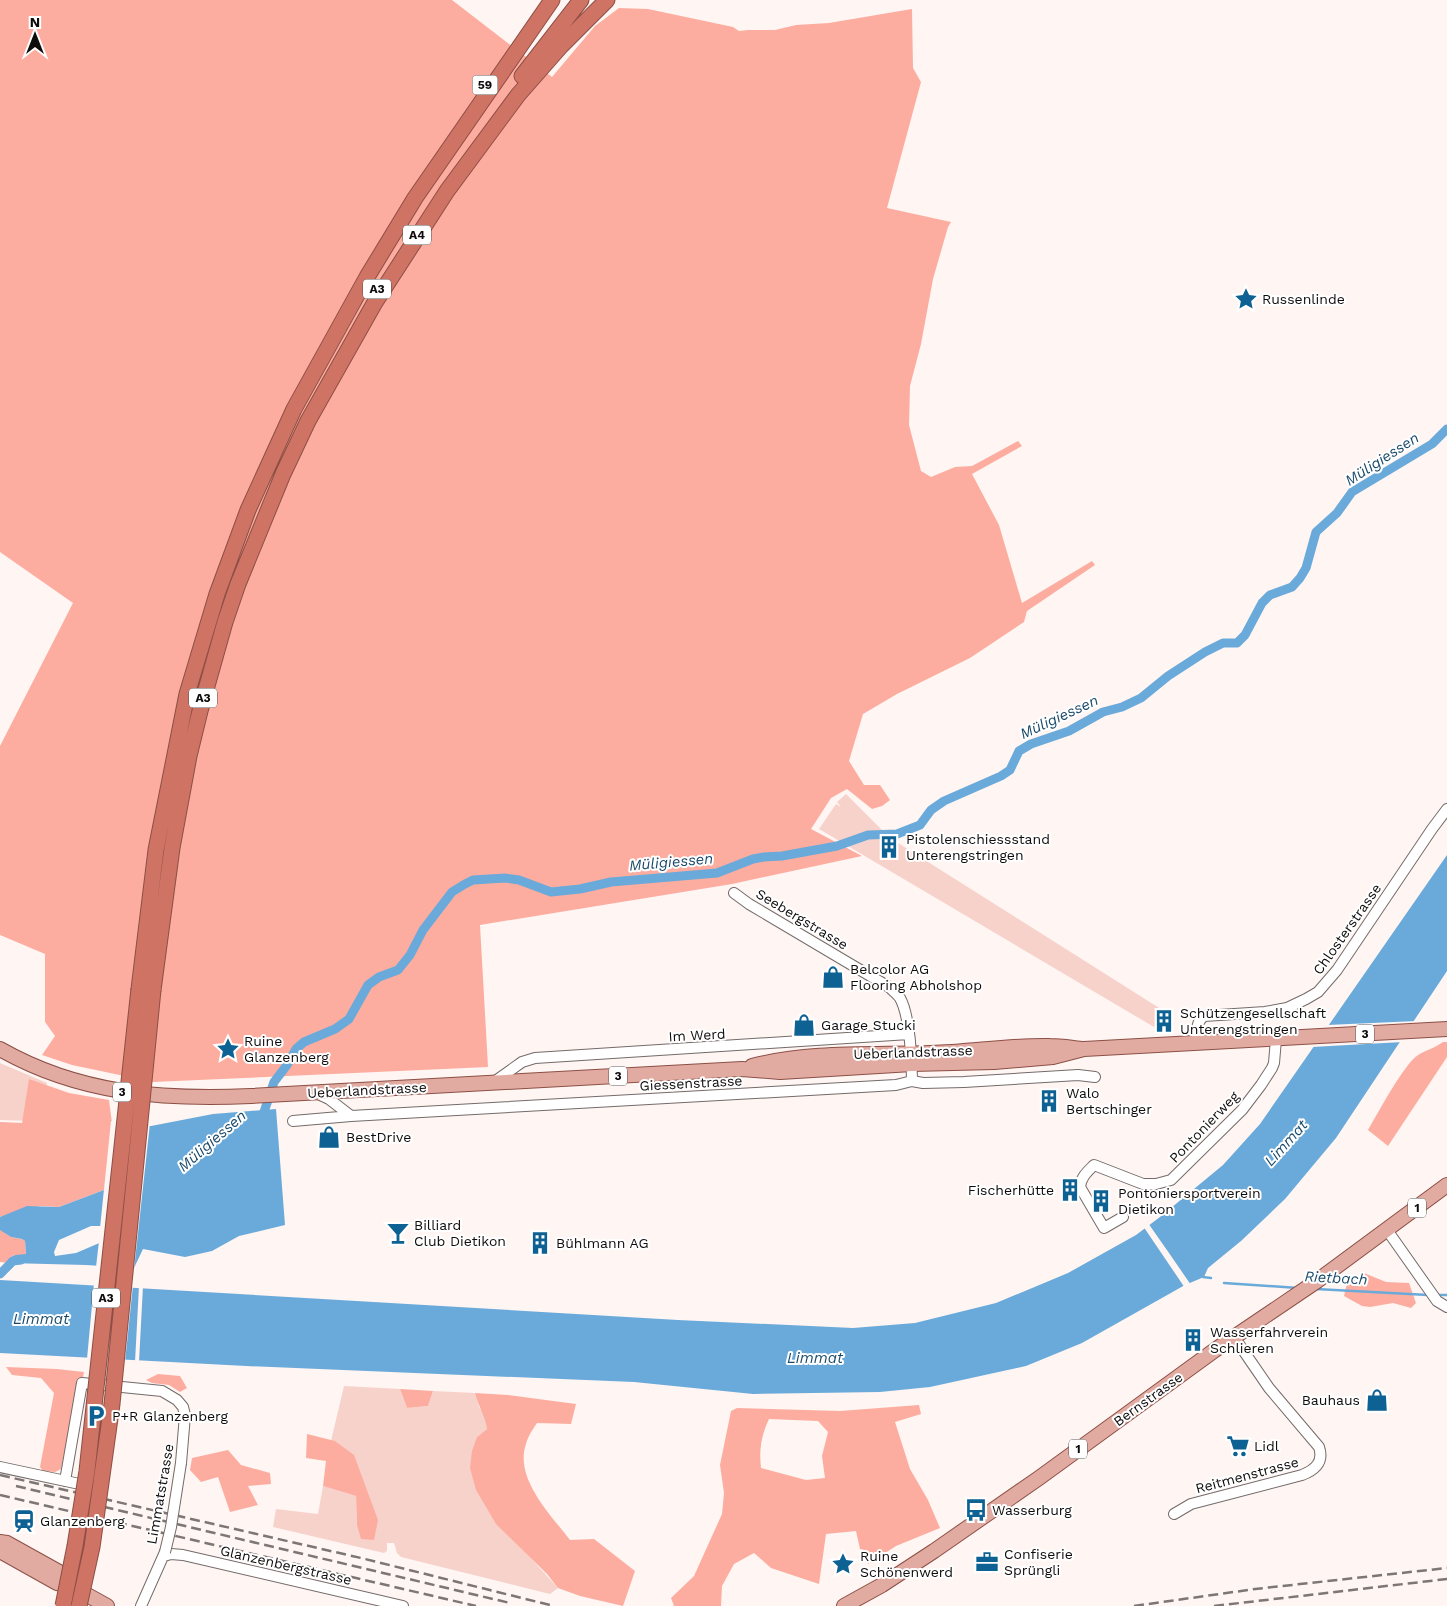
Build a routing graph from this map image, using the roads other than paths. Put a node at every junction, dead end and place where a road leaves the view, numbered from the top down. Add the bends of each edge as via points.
1 (542, 0) edge
2 (552, 0) edge
3 (581, 0) edge
4 (607, 0) edge
5 (435, 170) junction
6 (308, 421) junction
7 (1447, 809) edge
8 (734, 893) dead end
9 (146, 990) junction
10 (1447, 1029) edge
11 (909, 1034) junction
12 (1276, 1039) junction
13 (1198, 1043) junction
14 (0, 1049) edge
15 (912, 1059) junction
16 (1095, 1077) dead end
17 (912, 1081) junction
18 (494, 1082) junction
19 (315, 1093) junction
20 (350, 1116) junction
21 (293, 1121) dead end
22 (1447, 1185) edge
23 (1123, 1217) dead end
24 (1387, 1230) junction
25 (1447, 1307) edge
26 (1234, 1337) junction
27 (0, 1467) edge
28 (65, 1481) junction
29 (106, 1491) dead end
30 (1174, 1514) dead end
31 (0, 1542) edge
32 (0, 1552) edge
33 (164, 1554) junction
34 (69, 1585) junction
35 (63, 1606) edge
36 (79, 1606) edge
37 (107, 1606) edge
38 (141, 1606) edge
39 (403, 1606) edge
40 (844, 1606) edge

1 - 5 highway, 59 via 439,153
2 - 5 highway
3 - 6 highway, A3 via 441,187 331,368 312,403
4 - 6 highway, A4 via 518,95 447,191 374,304
5 - 9 highway, A3 via 366,277 312,374 278,442 217,594 187,694 156,850
6 - 9 highway, A3 via 252,547 204,693 189,756
7 - 13 street, Chlosterstrasse via 1337,970 1318,992 1287,1008 1204,1016 1197,1025
8 - 11 street, Seebergstrasse via 889,986 900,999
9 - 35 highway, A3, bridge via 87,1471
9 - 36 highway, A3, bridge via 112,1404 92,1547
10 - 12 main road, Ueberlandstrasse / 3
11 - 15 street, Seebergstrasse
11 - 18 street, Im Werd via 535,1058 522,1062
12 - 13 main road, Ueberlandstrasse / 3
12 - 23 street, Pontonierweg via 1274,1063 1261,1085 1242,1110 1171,1180 1143,1184 1094,1165 1080,1180 1080,1187 1104,1228
13 - 15 main road, Ueberlandstrasse / 3 via 1084,1049 1034,1046
14 - 19 main road, Ueberlandstrasse / 3 via 62,1077 114,1091 179,1098
15 - 17 street
15 - 18 main road, Ueberlandstrasse / 3 via 780,1072 742,1069
16 - 17 street, Giessenstrasse
17 - 20 street, Giessenstrasse via 886,1086
18 - 19 main road, Ueberlandstrasse / 3
19 - 20 street via 329,1099
20 - 21 street, Giessenstrasse
22 - 24 main road, Bernstrasse / 1
24 - 25 street via 1437,1300
24 - 26 main road, Bernstrasse / 1
26 - 30 street, Reitmenstrasse via 1269,1388 1319,1447 1319,1464 1312,1472 1191,1504
26 - 40 main road, Bernstrasse / 1 via 1019,1493 882,1585
27 - 28 street
28 - 29 street
28 - 33 street, Limmatstrasse, bridge via 82,1383 162,1391 177,1400 185,1415 181,1462
31 - 34 main road via 61,1572
32 - 34 main road via 56,1583
33 - 38 street, Limmatstrasse
33 - 39 street, Glanzenbergstrasse via 182,1555
34 - 37 main road

